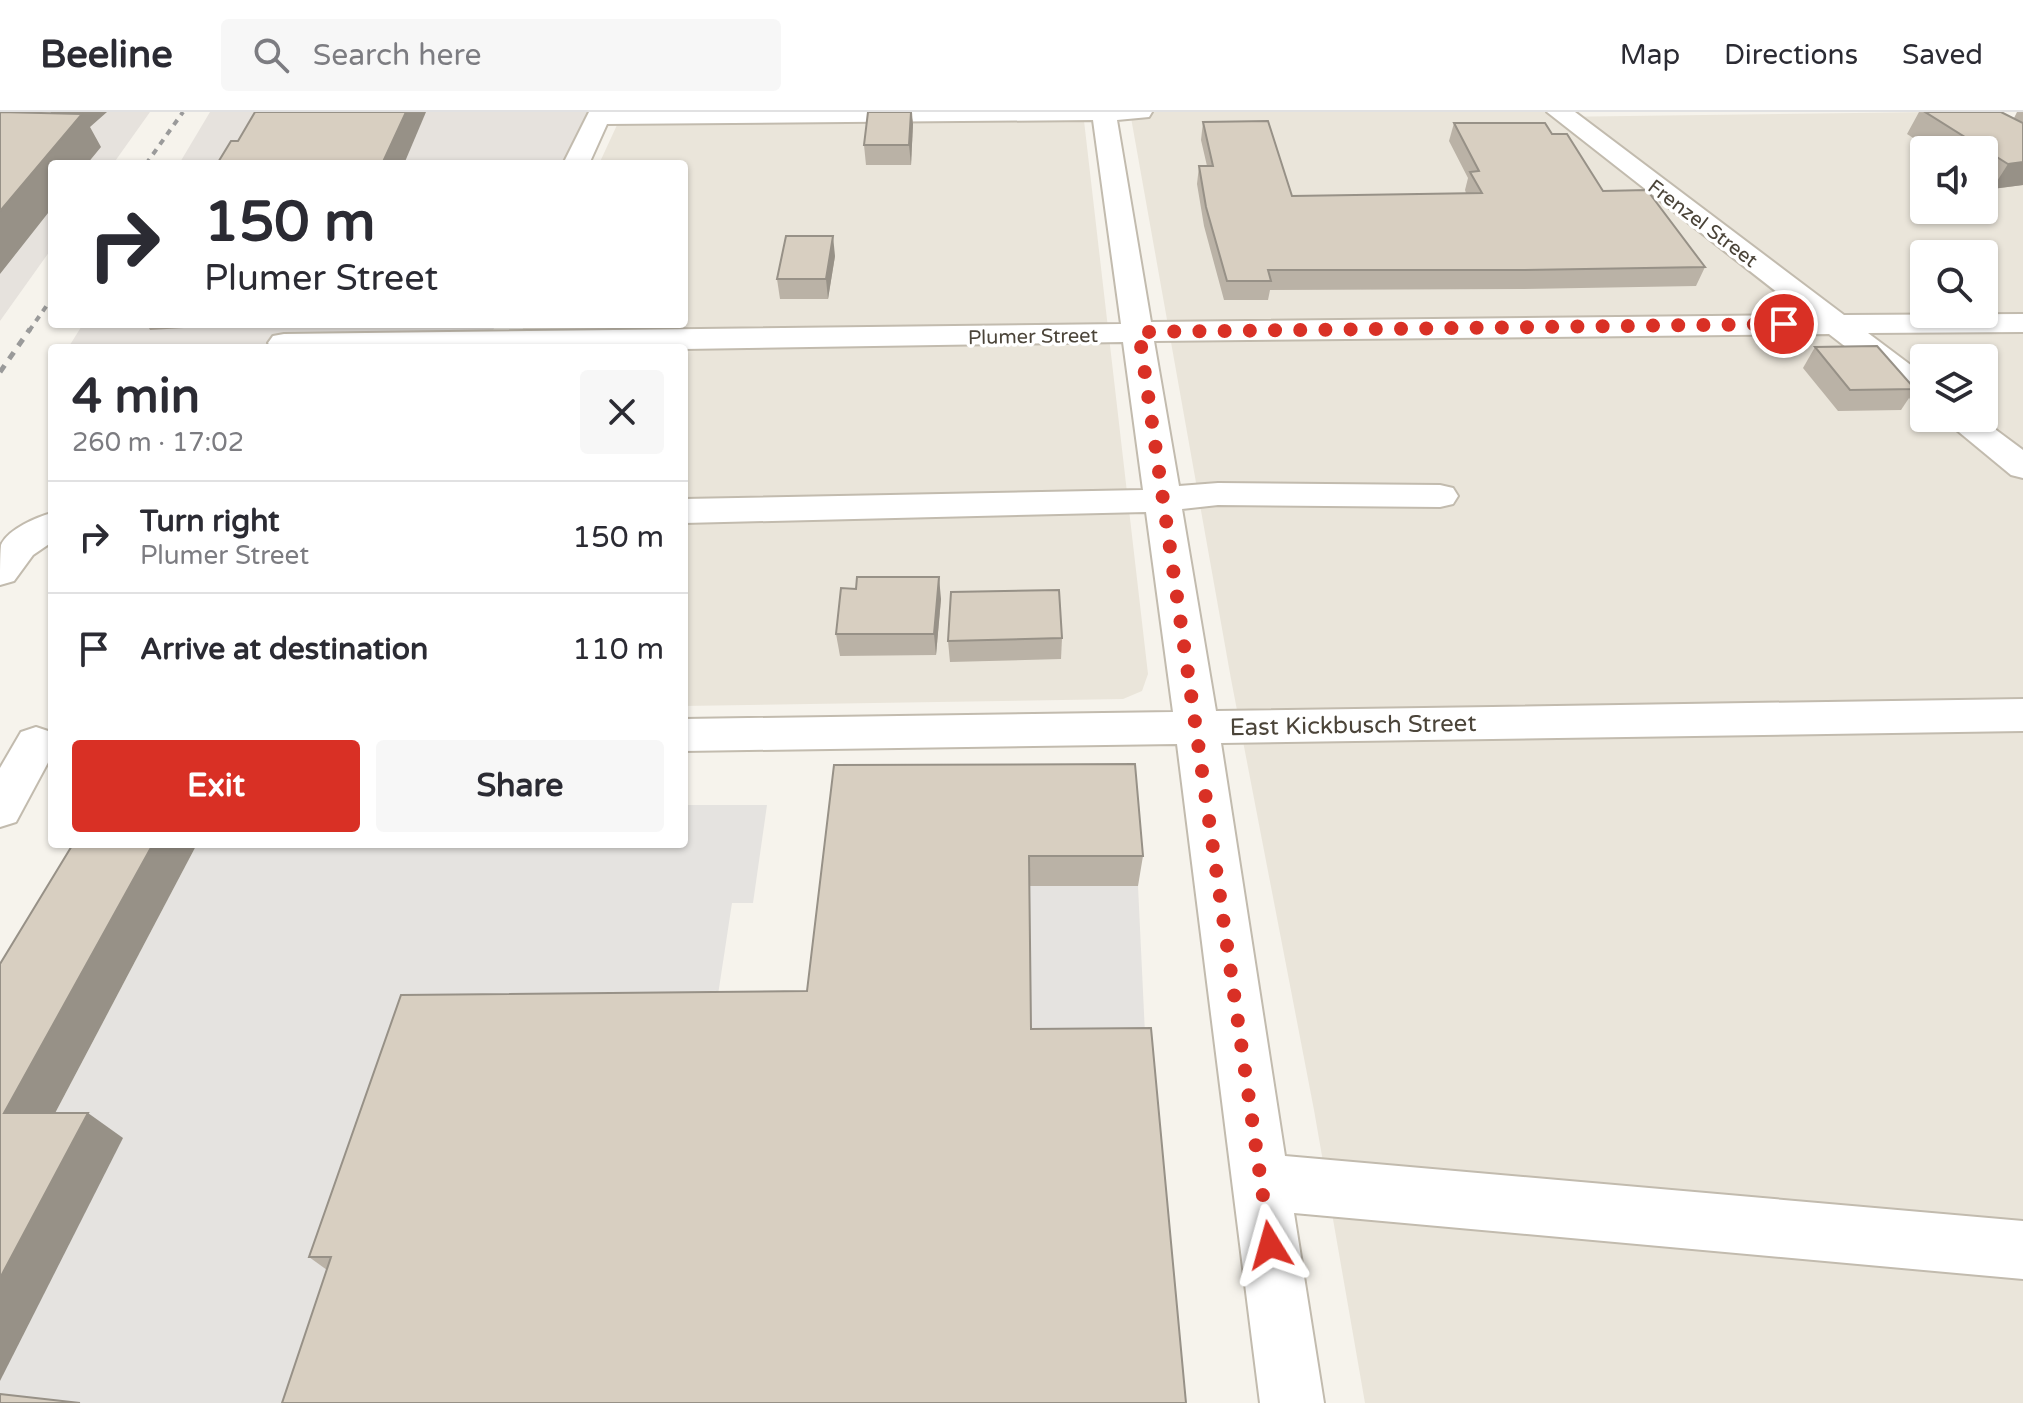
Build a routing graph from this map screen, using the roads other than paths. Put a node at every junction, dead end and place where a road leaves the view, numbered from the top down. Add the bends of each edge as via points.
1 (1104, 112) edge
2 (1140, 112) edge
3 (1559, 112) edge
4 (600, 114) edge
5 (578, 160) edge
6 (2023, 323) edge
7 (1836, 324) junction
8 (492, 332) edge
9 (1139, 332) junction
10 (284, 343) dead end
11 (1910, 380) edge
12 (1977, 432) edge
13 (2023, 467) edge
14 (1440, 496) dead end
15 (1163, 499) junction
16 (688, 511) edge
17 (48, 528) edge
18 (0, 572) edge
19 (2023, 715) edge
20 (1197, 727) junction
21 (688, 735) edge
22 (29, 743) edge
23 (0, 809) edge
24 (1261, 1182) junction
25 (2023, 1250) edge
26 (1292, 1403) edge

1 - 2 street
1 - 4 street
1 - 9 street
3 - 7 street, Frenzel Street
4 - 5 street
6 - 7 street, Plumer Street
7 - 9 street, Plumer Street
7 - 11 street, Frenzel Street
8 - 9 street, Plumer Street
8 - 10 street, Plumer Street
9 - 15 street
12 - 13 street
14 - 15 street via 1218,494
15 - 16 street
15 - 20 street
17 - 18 street via 20,546
19 - 20 street, East Kickbusch Street
20 - 21 street, East Kickbusch Street
20 - 24 street
22 - 23 street
24 - 25 street
24 - 26 street

